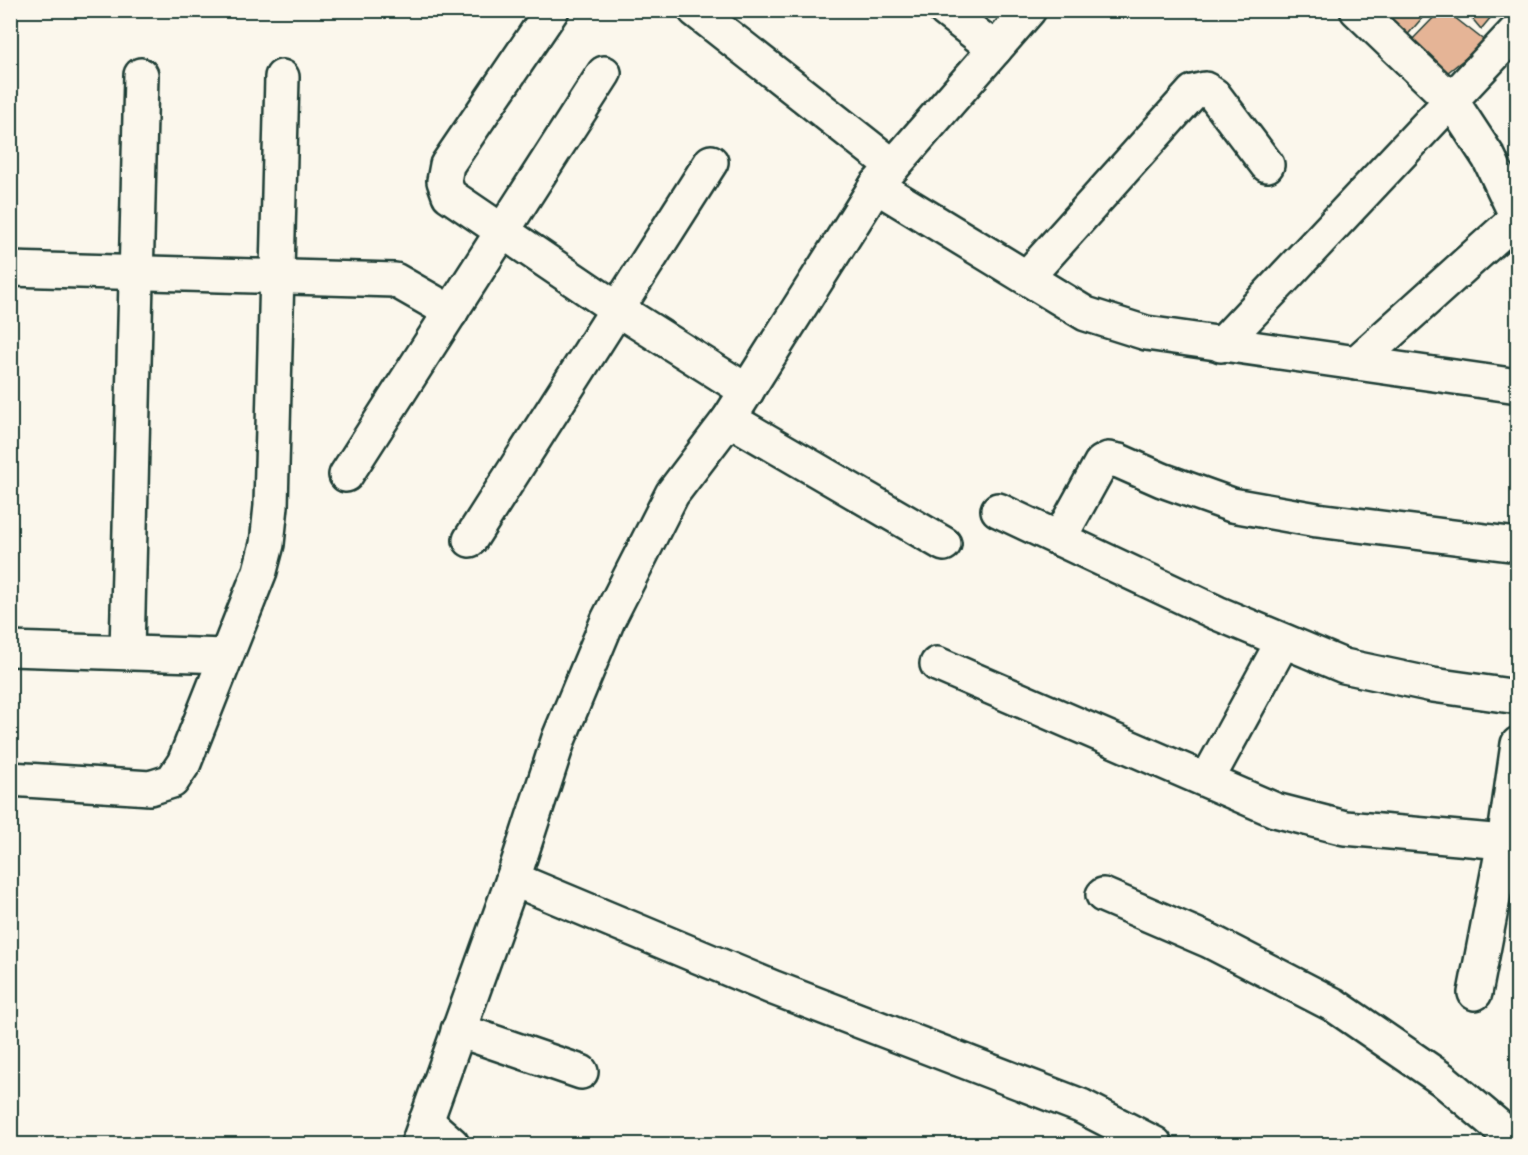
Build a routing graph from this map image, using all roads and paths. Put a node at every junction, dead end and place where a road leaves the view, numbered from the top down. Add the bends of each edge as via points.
1 (552, 10) edge
2 (694, 10) edge
3 (945, 10) edge
4 (1029, 10) edge
5 (1357, 10) edge
6 (1518, 29) edge
7 (995, 49) junction
8 (604, 73) dead end
9 (141, 75) dead end
10 (282, 77) dead end
11 (1450, 100) junction
12 (711, 162) dead end
13 (1267, 165) dead end
14 (885, 176) junction
15 (1517, 218) edge
16 (503, 231) junction
17 (10, 269) edge
18 (137, 272) junction
19 (1026, 277) junction
20 (278, 278) junction
21 (617, 309) junction
22 (451, 312) junction
23 (1221, 345) junction
24 (1356, 363) junction
25 (1518, 386) edge
26 (747, 391) junction
27 (729, 419) junction
28 (346, 475) dead end
29 (998, 510) dead end
30 (1059, 539) junction
31 (470, 540) dead end
32 (944, 544) dead end
33 (1518, 545) edge
34 (1283, 641) junction
35 (10, 649) edge
36 (128, 652) junction
37 (226, 656) junction
38 (937, 664) dead end
39 (1518, 697) edge
40 (1518, 744) edge
41 (10, 779) edge
42 (1207, 780) junction
43 (1503, 842) junction
44 (513, 879) junction
45 (1103, 895) dead end
46 (1475, 993) dead end
47 (458, 1030) junction
48 (581, 1072) dead end
49 (422, 1133) edge
50 (1518, 1143) edge
51 (452, 1144) edge
52 (1155, 1144) edge

1 - 16 street via 447,165 444,182 449,195
2 - 14 street
3 - 7 street
4 - 7 street
5 - 11 street
6 - 11 street
7 - 14 street
8 - 16 street
9 - 18 street
10 - 20 street
11 - 15 street via 1489,158
11 - 23 street
12 - 21 street
13 - 19 street via 1214,95 1205,89 1193,92
14 - 19 street
14 - 26 street
15 - 24 street
16 - 21 street
16 - 22 street
17 - 18 street
18 - 20 street
18 - 36 street
19 - 23 street via 1086,314 1146,333
20 - 22 street via 395,280
20 - 37 street via 267,544
21 - 26 street
21 - 31 street
22 - 28 street
23 - 24 street
24 - 25 street
26 - 27 street
27 - 32 street
27 - 44 street via 672,494 608,620 560,738
29 - 30 street
30 - 33 street via 1101,463 1108,459 1232,505 1317,520
30 - 34 street
34 - 39 street via 1344,666 1433,685
34 - 42 street
35 - 36 street
36 - 37 street
37 - 41 street via 184,763 172,781 150,788
38 - 42 street
40 - 43 street
42 - 43 street via 1275,810 1346,828
43 - 46 street
44 - 47 street
44 - 52 street via 774,988 1082,1106
45 - 50 street via 1210,941 1334,1005 1442,1079
47 - 48 street
47 - 49 street
49 - 51 street

